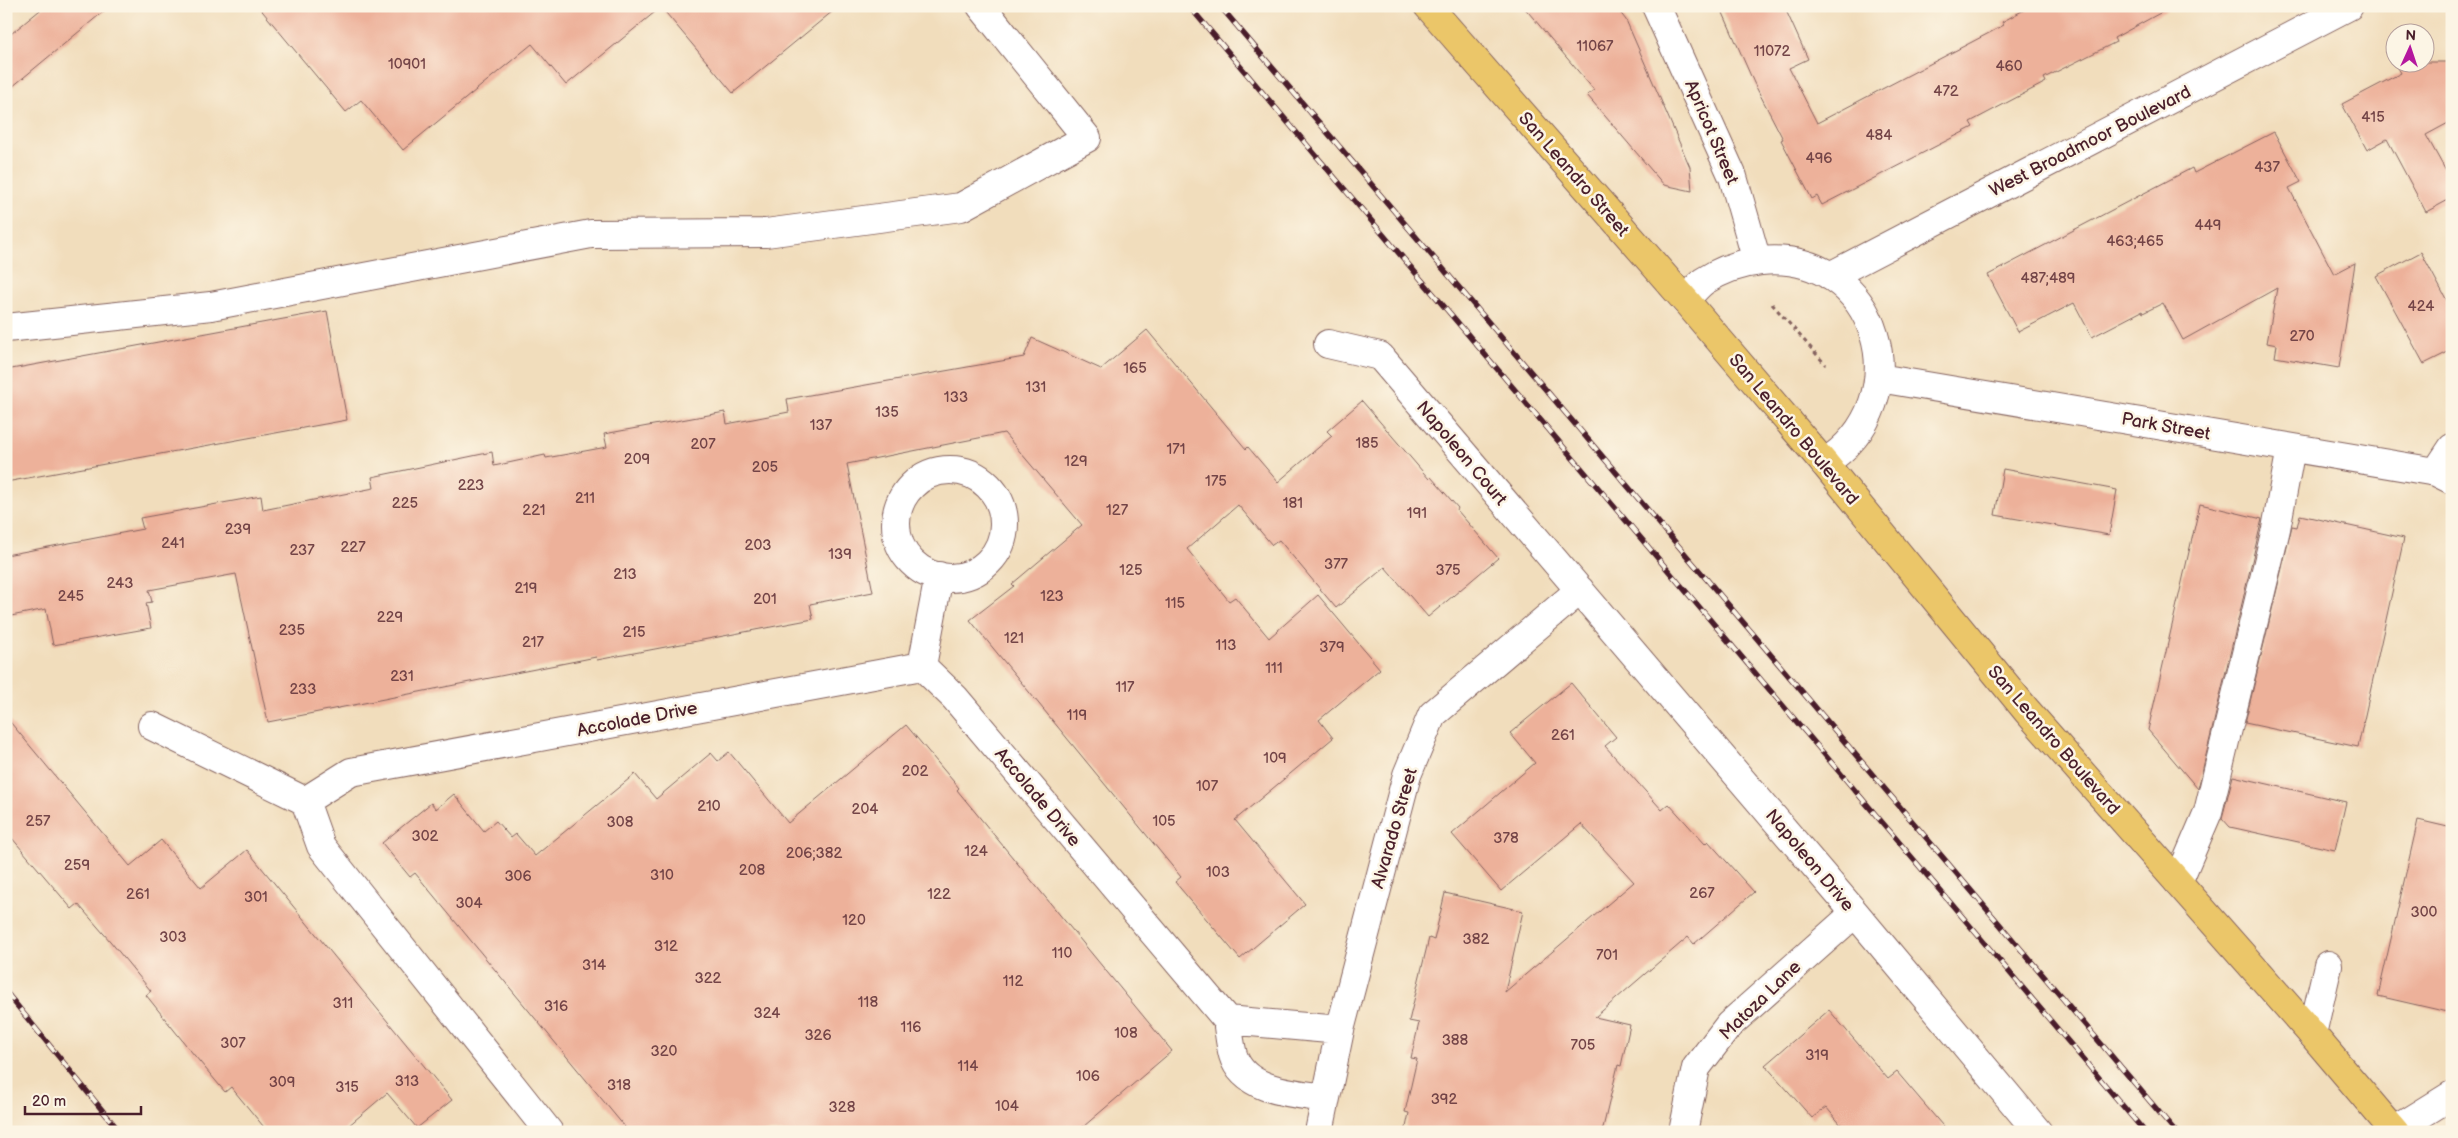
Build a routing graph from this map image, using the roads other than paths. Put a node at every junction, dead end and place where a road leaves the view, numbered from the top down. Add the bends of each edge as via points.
1 (981, 6) edge
2 (1428, 6) edge
3 (1656, 6) edge
4 (2349, 6) edge
5 (1757, 262) junction
6 (1830, 276) junction
7 (1685, 300) junction
8 (6, 328) edge
9 (1721, 342) joint
10 (1328, 344) dead end
11 (1879, 378) junction
12 (2291, 448) junction
13 (2452, 448) edge
14 (1824, 463) junction
15 (2444, 476) edge
16 (939, 576) dead end
17 (1580, 590) junction
18 (922, 666) junction
19 (152, 726) dead end
20 (305, 801) junction
21 (2178, 882) junction
22 (1855, 913) junction
23 (2328, 965) dead end
24 (1227, 1020) junction
25 (1340, 1030) junction
26 (2312, 1034) junction
27 (2452, 1095) edge
28 (1326, 1098) junction
29 (549, 1132) edge
30 (1319, 1132) edge
31 (1683, 1132) edge
32 (2038, 1132) edge
33 (2394, 1132) edge

1 - 8 street via 1087,138 961,208 766,233 591,234 211,306
2 - 7 main road, San Leandro Street
3 - 5 street, Apricot Street via 1733,177
4 - 6 street, West Broadmoor Boulevard
5 - 6 street via 1778,259 1815,268
5 - 7 street via 1737,265 1704,281
6 - 11 street via 1847,289 1868,317 1880,353
7 - 9 main road, San Leandro Street
9 - 14 main road, San Leandro Boulevard
10 - 17 street, Napoleon Court via 1380,356
11 - 12 street, Park Street
11 - 14 street via 1878,391 1864,426 1838,454
12 - 15 street, Park Street
12 - 21 street via 2276,529 2208,812
13 - 15 street
14 - 21 main road, San Leandro Boulevard via 2027,711
16 - 18 street
17 - 22 street, Napoleon Drive
17 - 25 street, Alvarado Street via 1432,715 1407,775
18 - 20 street, Accolade Drive via 351,772
18 - 24 street, Accolade Drive via 956,698
19 - 20 street
20 - 29 street via 321,846
21 - 26 main road, San Leandro Boulevard
22 - 31 street, Matoza Lane via 1729,1025 1696,1068
22 - 32 street, Napoleon Drive
23 - 26 street
24 - 25 street
24 - 28 street via 1233,1056 1245,1075 1276,1090
25 - 28 street, Alvarado Street
26 - 33 main road, San Leandro Boulevard
27 - 33 street
28 - 30 street, Alvarado Street

